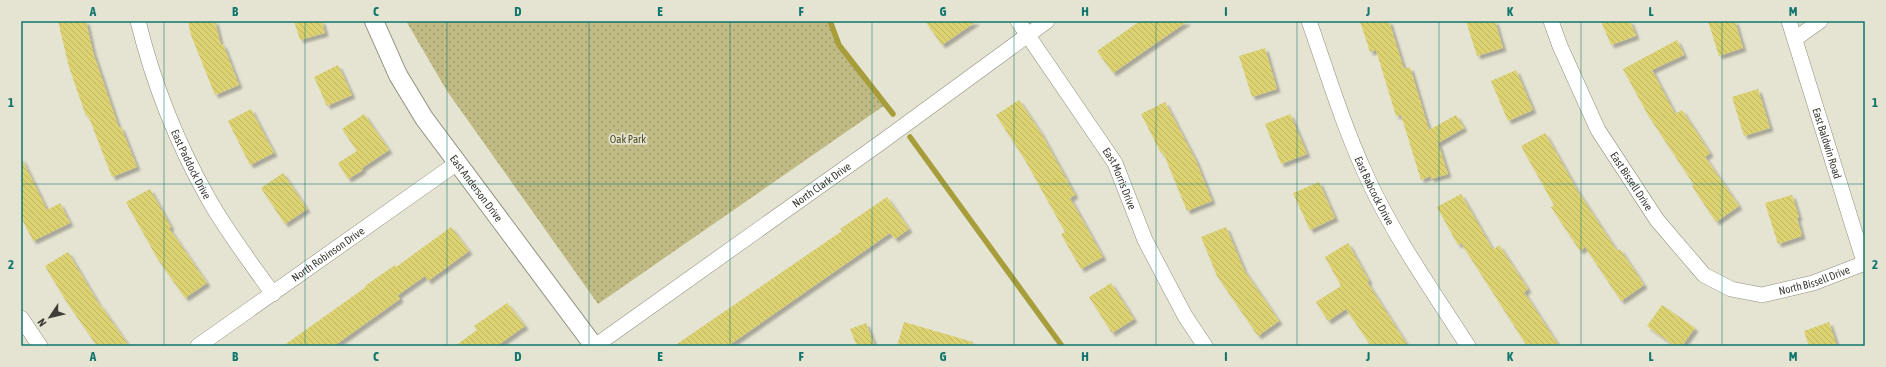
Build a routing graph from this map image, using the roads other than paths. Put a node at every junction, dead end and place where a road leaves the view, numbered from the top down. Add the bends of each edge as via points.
1 (138, 21) edge
2 (374, 21) edge
3 (1018, 21) edge
4 (1047, 21) edge
5 (1309, 21) edge
6 (1551, 21) edge
7 (1789, 21) edge
8 (1820, 21) edge
9 (1027, 35) junction
10 (1795, 39) junction
11 (457, 163) junction
12 (1865, 264) edge
13 (273, 294) junction
14 (1762, 295) joint
15 (21, 318) edge
16 (40, 346) edge
17 (198, 346) edge
18 (594, 346) edge
19 (1205, 346) edge
20 (1468, 346) edge

1 - 13 street, East Paddock Drive via 162,100 191,167 233,238
2 - 11 street, East Anderson Drive via 409,95
3 - 9 street, East Morris Drive
4 - 9 street, North Clark Drive
5 - 20 street, East Babcock Drive via 1347,131 1366,176 1409,254
6 - 14 street, East Bissell Drive via 1598,130 1657,220 1704,275 1731,289
7 - 10 street, East Baldwin Road
8 - 10 street
9 - 18 street, North Clark Drive via 883,141
9 - 19 street, East Morris Drive via 1115,163 1145,240 1182,310
10 - 12 street, East Baldwin Road
11 - 13 street, North Robinson Drive
11 - 18 street, East Anderson Drive
12 - 14 street, North Bissell Drive via 1813,283
13 - 17 street, North Robinson Drive
15 - 16 street

